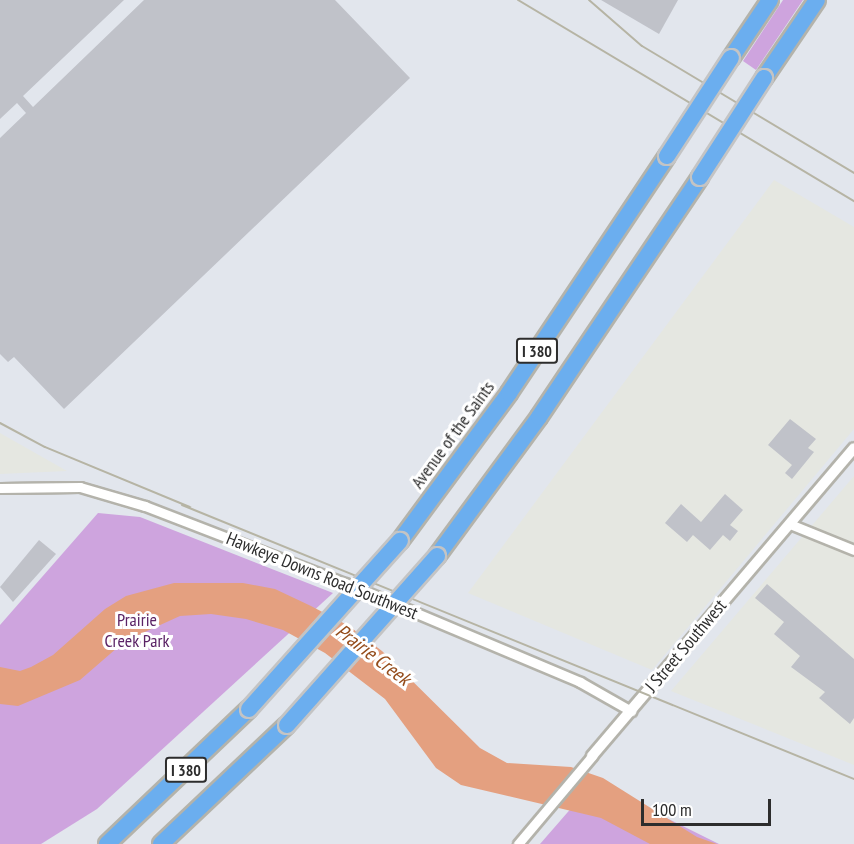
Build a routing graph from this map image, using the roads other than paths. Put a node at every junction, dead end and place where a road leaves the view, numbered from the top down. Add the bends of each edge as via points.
1 (768, 0) edge
2 (817, 0) edge
3 (830, 0) edge
4 (769, 71) junction
5 (854, 448) edge
6 (0, 488) edge
7 (790, 524) junction
8 (854, 550) edge
9 (631, 711) junction
10 (592, 756) joint
11 (122, 830) junction
12 (101, 844) edge
13 (107, 844) edge
14 (162, 844) edge
15 (518, 844) edge

1 - 11 highway, Avenue of the Saints / I 380, bridge via 509,393 399,541 249,709
2 - 4 highway, I 380
3 - 4 highway
4 - 14 highway, I 380, bridge via 539,417 437,556 287,725
5 - 7 street, J Street Southwest
6 - 9 street, Hawkeye Downs Road Southwest via 80,487 145,506 345,583 580,681
7 - 8 street
7 - 9 street, J Street Southwest
9 - 10 street, J Street Southwest
10 - 15 street, J Street Southwest
11 - 12 highway
11 - 13 highway, Avenue of the Saints / I 380

